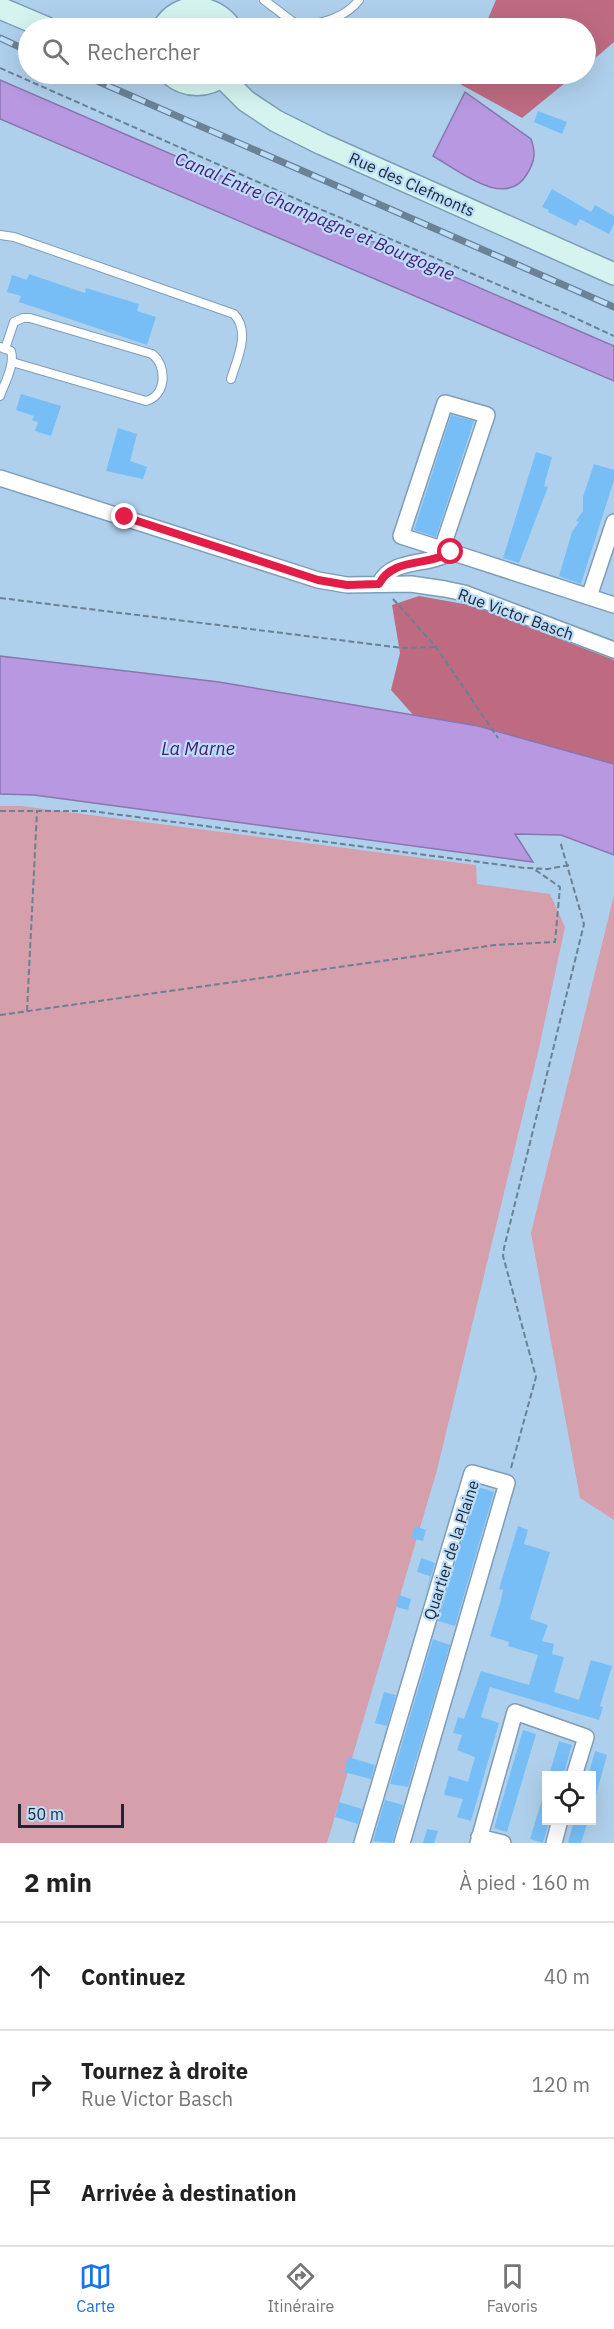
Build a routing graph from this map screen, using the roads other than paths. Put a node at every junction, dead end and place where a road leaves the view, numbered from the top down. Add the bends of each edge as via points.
1 (264, 0) edge
2 (359, 0) edge
3 (200, 4) edge
4 (0, 8) edge
5 (167, 16) edge
6 (24, 18) edge
7 (222, 18) edge
8 (287, 18) edge
9 (337, 18) edge
10 (230, 84) edge
11 (0, 235) edge
12 (614, 274) edge
13 (3, 348) edge
14 (12, 362) junction
15 (231, 380) dead end
16 (0, 396) edge
17 (0, 478) edge
18 (614, 522) edge
19 (446, 551) junction
20 (379, 584) junction
21 (589, 597) junction
22 (614, 605) edge
23 (614, 650) edge
24 (576, 1771) edge
25 (559, 1825) edge
26 (478, 1840) edge
27 (362, 1843) edge
28 (402, 1843) edge
29 (503, 1843) edge
30 (554, 1843) edge

1 - 8 lane
2 - 9 lane via 352,10
3 - 5 street
3 - 7 street
4 - 6 street
10 - 12 street, Rue des Clefmonts via 246,101 285,126
11 - 15 lane via 234,314 241,321 243,338
13 - 14 lane via 10,351
13 - 14 lane via 14,322 30,318 152,354 163,366 164,374 157,395 146,401
14 - 16 lane
17 - 20 street, Rue Victor Basch via 318,580 347,585
18 - 21 street
19 - 19 street via 487,415 445,403 401,536
19 - 20 street via 432,561 397,566
19 - 21 street
20 - 23 street, Rue Victor Basch via 411,584 464,594
21 - 22 street
24 - 26 street via 586,1737 515,1713
25 - 30 street
26 - 29 street
27 - 28 street, Quartier de la Plaine via 472,1473 507,1483

